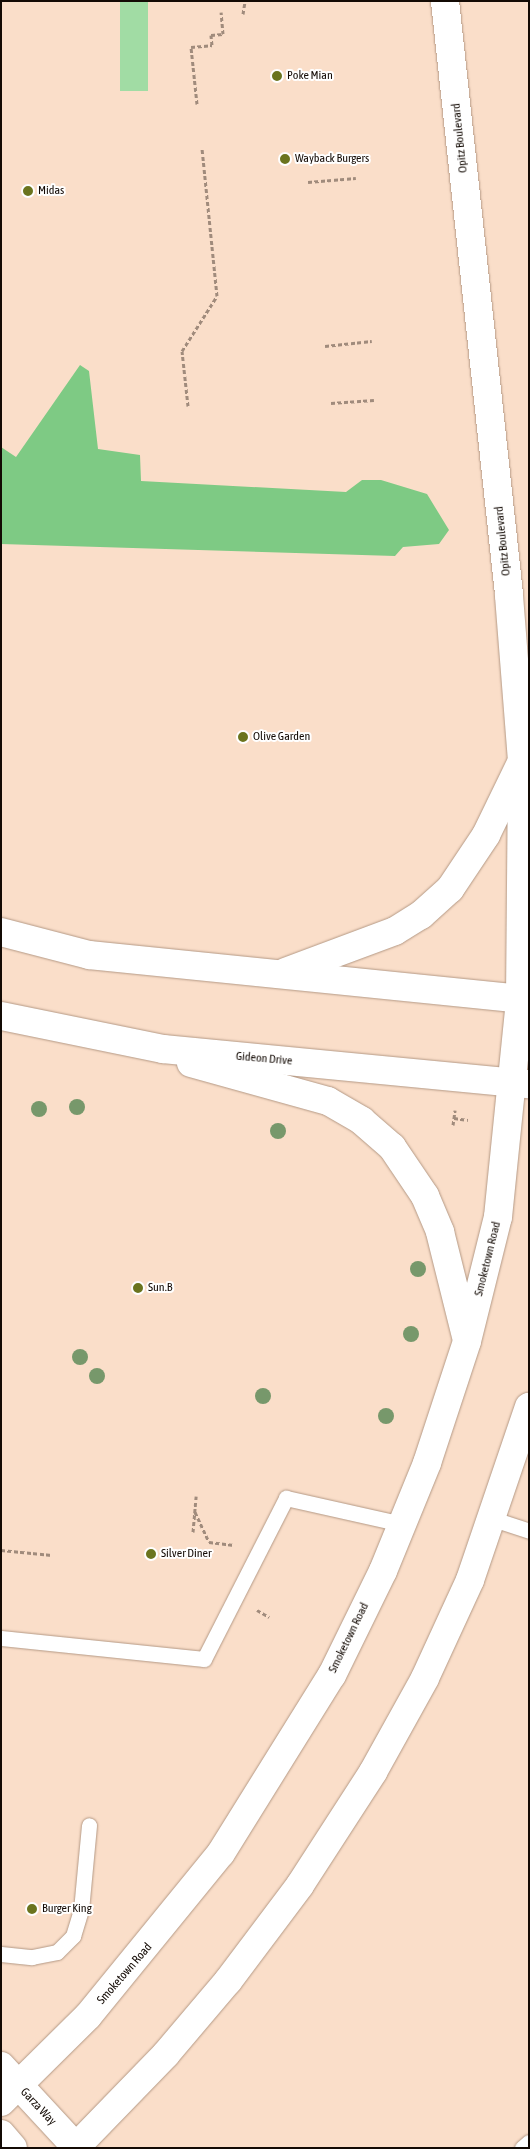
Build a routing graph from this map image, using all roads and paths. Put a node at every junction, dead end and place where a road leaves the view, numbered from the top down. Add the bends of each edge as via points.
1 (245, 1) edge
2 (445, 1) edge
3 (221, 12) dead end
4 (244, 14) dead end
5 (198, 104) dead end
6 (202, 148) dead end
7 (356, 178) dead end
8 (308, 182) dead end
9 (372, 341) dead end
10 (325, 346) dead end
11 (374, 400) dead end
12 (331, 403) dead end
13 (188, 406) dead end
14 (522, 761) junction
15 (1, 932) edge
16 (279, 974) junction
17 (525, 999) edge
18 (1, 1016) edge
19 (163, 1049) junction
20 (522, 1083) edge
21 (455, 1110) dead end
22 (454, 1118) junction
23 (468, 1120) dead end
24 (453, 1125) dead end
25 (468, 1341) junction
26 (529, 1407) edge
27 (196, 1496) dead end
28 (195, 1512) junction
29 (493, 1519) junction
30 (402, 1524) junction
31 (529, 1531) edge
32 (193, 1532) dead end
33 (235, 1545) dead end
34 (1, 1550) edge
35 (52, 1555) dead end
36 (1, 1638) edge
37 (89, 1825) dead end
38 (1, 1954) edge
39 (7, 2085) edge
40 (1, 2134) edge
41 (529, 2142) edge
42 (13, 2148) edge
43 (76, 2148) edge
44 (522, 2148) edge

1 - 4 path
2 - 14 main road, Opitz Boulevard via 509,594
3 - 5 path via 223,34 211,35 212,45 191,47
6 - 13 path via 217,296 182,351
7 - 8 path
9 - 10 path
11 - 12 path
14 - 16 main road via 486,835 450,889 421,915 395,931
14 - 17 main road, Opitz Boulevard
15 - 16 main road via 89,955
16 - 17 main road
17 - 20 main road, Opitz Boulevard
18 - 19 main road, Gideon Drive
19 - 20 main road, Gideon Drive
19 - 25 main road via 239,1079 328,1101 362,1121 392,1147 425,1196 440,1232
20 - 25 main road, Smoketown Road via 498,1217
21 - 22 path
22 - 23 path
22 - 24 path
25 - 30 main road, Smoketown Road
26 - 29 main road
27 - 28 path
28 - 32 path
28 - 33 path via 209,1542
29 - 31 lane
29 - 43 main road via 425,1678 373,1772 300,1885 173,2046
30 - 36 lane via 286,1498 204,1659
30 - 39 main road, Smoketown Road via 332,1675 221,1853 144,1952
34 - 35 path
37 - 38 lane via 81,1910 73,1936 57,1952 32,1957
39 - 43 main road, Garza Way
40 - 42 main road
41 - 44 lane

